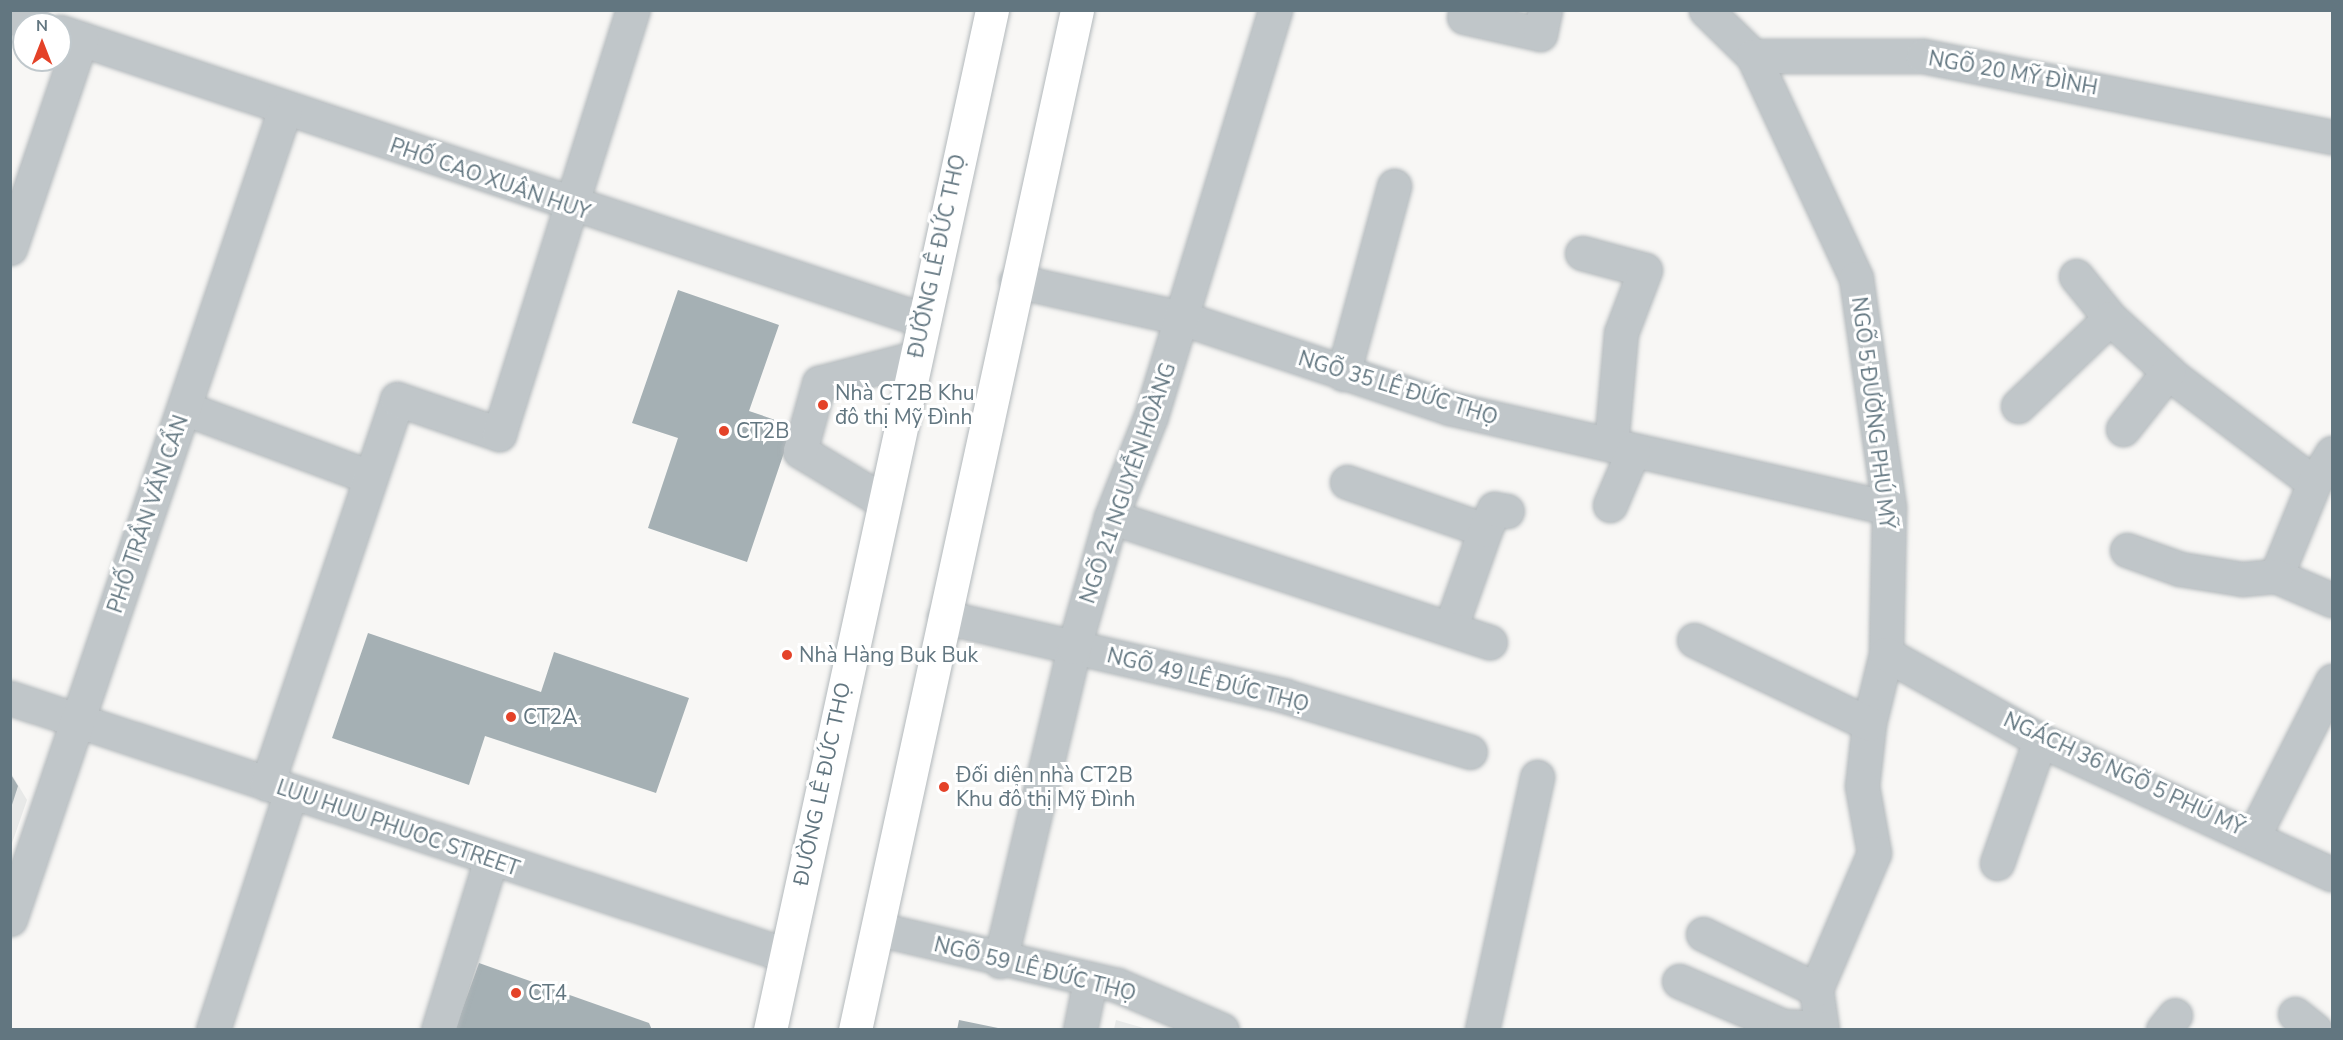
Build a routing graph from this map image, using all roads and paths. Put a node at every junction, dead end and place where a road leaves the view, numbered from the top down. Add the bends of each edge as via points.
1 (633, 10) edge
2 (992, 10) edge
3 (1077, 10) edge
4 (1275, 10) edge
5 (1545, 10) edge
6 (1707, 10) edge
7 (1464, 17) dead end
8 (72, 36) edge
9 (1752, 56) junction
10 (61, 72) edge
11 (285, 109) junction
12 (2332, 137) edge
13 (1394, 186) dead end
14 (574, 208) junction
15 (10, 248) edge
16 (1582, 253) dead end
17 (2076, 276) dead end
18 (1016, 281) junction
19 (1182, 318) junction
20 (2110, 318) junction
21 (922, 320) junction
22 (915, 358) junction
23 (2168, 372) junction
24 (1343, 374) junction
25 (2018, 406) dead end
26 (184, 408) junction
27 (2123, 429) dead end
28 (1622, 448) junction
29 (2332, 453) edge
30 (370, 477) junction
31 (1347, 482) dead end
32 (2314, 483) junction
33 (883, 501) junction
34 (1610, 505) dead end
35 (1889, 508) junction
36 (1112, 517) junction
37 (2127, 550) dead end
38 (2276, 576) junction
39 (2332, 600) edge
40 (944, 617) junction
41 (1450, 628) junction
42 (1694, 640) dead end
43 (1490, 642) dead end
44 (1074, 647) junction
45 (1886, 654) junction
46 (2332, 681) edge
47 (10, 698) edge
48 (78, 721) junction
49 (1869, 724) junction
50 (2040, 740) junction
51 (1470, 752) dead end
52 (1537, 777) dead end
53 (279, 788) junction
54 (2254, 835) junction
55 (491, 859) junction
56 (1997, 863) dead end
57 (2332, 874) edge
58 (10, 919) edge
59 (878, 929) junction
60 (1703, 934) dead end
61 (786, 955) junction
62 (1000, 961) junction
63 (1090, 981) junction
64 (1679, 981) dead end
65 (1816, 989) junction
66 (213, 1029) edge
67 (438, 1029) edge
68 (770, 1029) edge
69 (855, 1029) edge
70 (1080, 1029) edge
71 (1222, 1029) edge
72 (1482, 1029) edge
73 (1822, 1029) edge

1 - 14 street
2 - 21 main road, ĐƯỜNG LÊ ĐỨC THỌ
3 - 18 main road
4 - 19 street, NGÕ 21 NGUYỄN HOÀNG
5 - 7 street via 1540,34
6 - 9 street
8 - 11 street, PHỐ CAO XUÂN HUY
9 - 12 street, NGÕ 20 MỸ ĐÌNH via 1923,56
9 - 35 street, NGÕ 5 ĐƯỜNG PHÚ MỸ via 1856,278
10 - 15 street
11 - 14 street, PHỐ CAO XUÂN HUY
11 - 26 street, PHỐ TRẦN VĂN CẨN
13 - 24 street
14 - 21 street, PHỐ CAO XUÂN HUY
14 - 30 street via 499,434 397,399
16 - 28 street via 1645,270 1621,333
17 - 20 street
18 - 19 street, NGÕ 35 LÊ ĐỨC THỌ
18 - 40 main road
19 - 24 street, NGÕ 35 LÊ ĐỨC THỌ
19 - 36 street, NGÕ 21 NGUYỄN HOÀNG
20 - 23 street
20 - 25 street
21 - 22 main road, ĐƯỜNG LÊ ĐỨC THỌ
22 - 33 main road, ĐƯỜNG LÊ ĐỨC THỌ
22 - 33 street via 819,383 800,451
23 - 27 street
23 - 32 street
24 - 28 street, NGÕ 35 LÊ ĐỨC THỌ via 1449,408
26 - 30 street
26 - 48 street, PHỐ TRẦN VĂN CẨN
28 - 34 street
28 - 35 street, NGÕ 35 LÊ ĐỨC THỌ
29 - 32 street
30 - 53 street
31 - 41 street via 1496,520
32 - 38 street
33 - 61 main road, ĐƯỜNG LÊ ĐỨC THỌ
35 - 45 street, NGÕ 5 ĐƯỜNG PHÚ MỸ
36 - 41 street
36 - 44 street, NGÕ 21 NGUYỄN HOÀNG
37 - 38 street via 2180,569 2242,579
38 - 39 street
40 - 44 street, NGÕ 49 LÊ ĐỨC THỌ
40 - 59 main road
41 - 43 street
42 - 49 street
44 - 51 street, NGÕ 49 LÊ ĐỨC THỌ via 1285,696
44 - 62 street, NGÕ 21 NGUYỄN HOÀNG
45 - 49 street, NGÕ 5 ĐƯỜNG PHÚ MỸ
45 - 50 street, NGÁCH 36 NGÕ 5 PHÚ MỸ
46 - 54 street
47 - 48 street, LUU HUU PHUOC STREET
48 - 53 street, LUU HUU PHUOC STREET
48 - 58 street, PHỐ TRẦN VĂN CẨN
49 - 65 street, NGÕ 5 ĐƯỜNG PHÚ MỸ via 1862,786 1874,853
50 - 54 street, NGÁCH 36 NGÕ 5 PHÚ MỸ
50 - 56 street
52 - 72 street
53 - 55 street, LUU HUU PHUOC STREET
53 - 66 street
54 - 57 street, NGÁCH 36 NGÕ 5 PHÚ MỸ
55 - 61 street, LUU HUU PHUOC STREET
55 - 67 street
59 - 62 street, NGÕ 59 LÊ ĐỨC THỌ
59 - 69 main road
60 - 65 street
61 - 68 main road, ĐƯỜNG LÊ ĐỨC THỌ
62 - 63 street, NGÕ 59 LÊ ĐỨC THỌ
63 - 70 street
63 - 71 street, NGÕ 59 LÊ ĐỨC THỌ via 1117,985
64 - 73 street via 1783,1026
65 - 73 street

